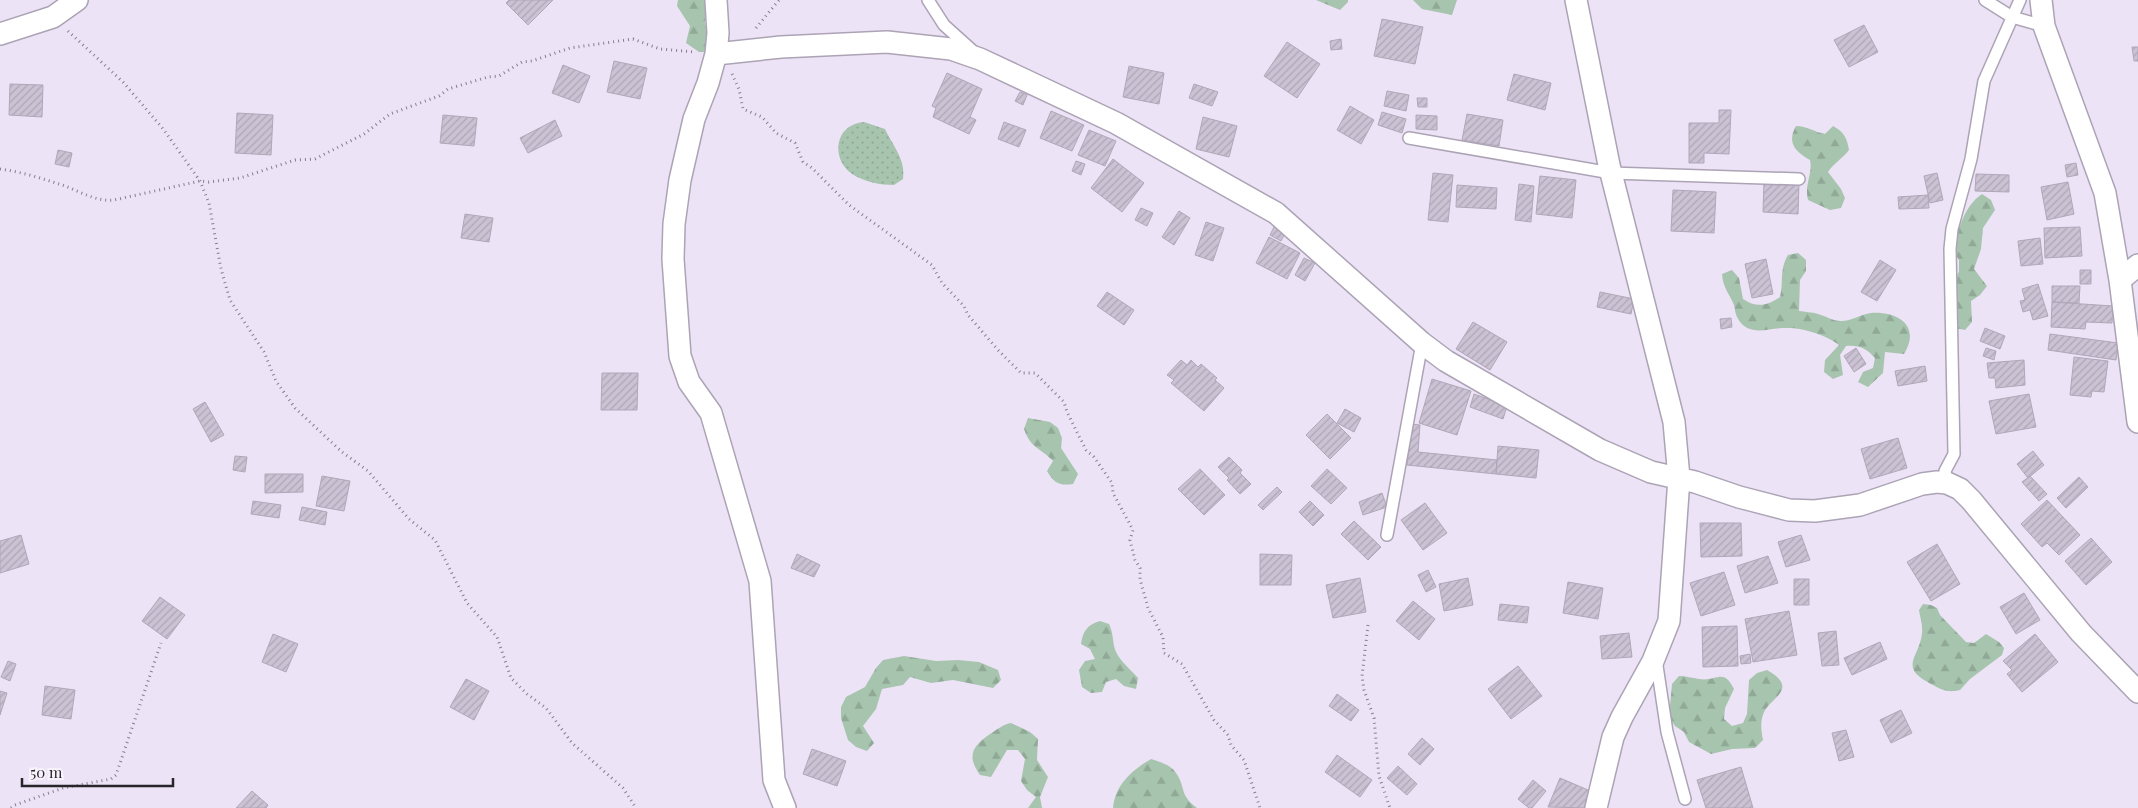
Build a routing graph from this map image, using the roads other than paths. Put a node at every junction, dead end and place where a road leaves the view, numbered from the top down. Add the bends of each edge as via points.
1 (77, 0) edge
2 (716, 0) edge
3 (928, 0) edge
4 (1576, 0) edge
5 (1985, 0) edge
6 (2020, 0) edge
7 (2041, 0) edge
8 (2012, 17) junction
9 (2044, 26) junction
10 (0, 34) edge
11 (727, 56) junction
12 (980, 59) junction
13 (1410, 138) dead end
14 (1611, 173) junction
15 (1799, 179) dead end
16 (2138, 265) edge
17 (2120, 280) junction
18 (1422, 343) junction
19 (2138, 422) edge
20 (1679, 478) junction
21 (1947, 483) junction
22 (1387, 536) dead end
23 (1655, 656) junction
24 (2138, 692) edge
25 (1685, 798) dead end
26 (785, 808) edge
27 (1596, 808) edge

1 - 10 street via 53,16
2 - 11 street via 718,33
3 - 12 lane via 944,25
4 - 14 street
5 - 8 lane
6 - 8 lane
7 - 9 street
8 - 9 lane
8 - 21 lane via 1984,81 1971,159 1950,243 1954,454 1945,471
9 - 17 street via 2106,193
11 - 12 street via 887,42 951,49
11 - 26 street via 708,83 694,119 680,180 673,259 680,356 689,382 711,413 760,581 774,780
12 - 18 street via 1116,123 1276,213
13 - 14 lane
14 - 15 lane
14 - 20 street via 1674,422
16 - 17 street
17 - 19 street
18 - 20 street via 1446,361 1600,450 1650,472
18 - 22 lane
20 - 21 street via 1789,510 1815,511 1860,505 1922,484
20 - 23 street via 1669,621
21 - 24 street via 1971,500 2082,633
23 - 25 lane via 1667,732
23 - 27 street via 1613,737

